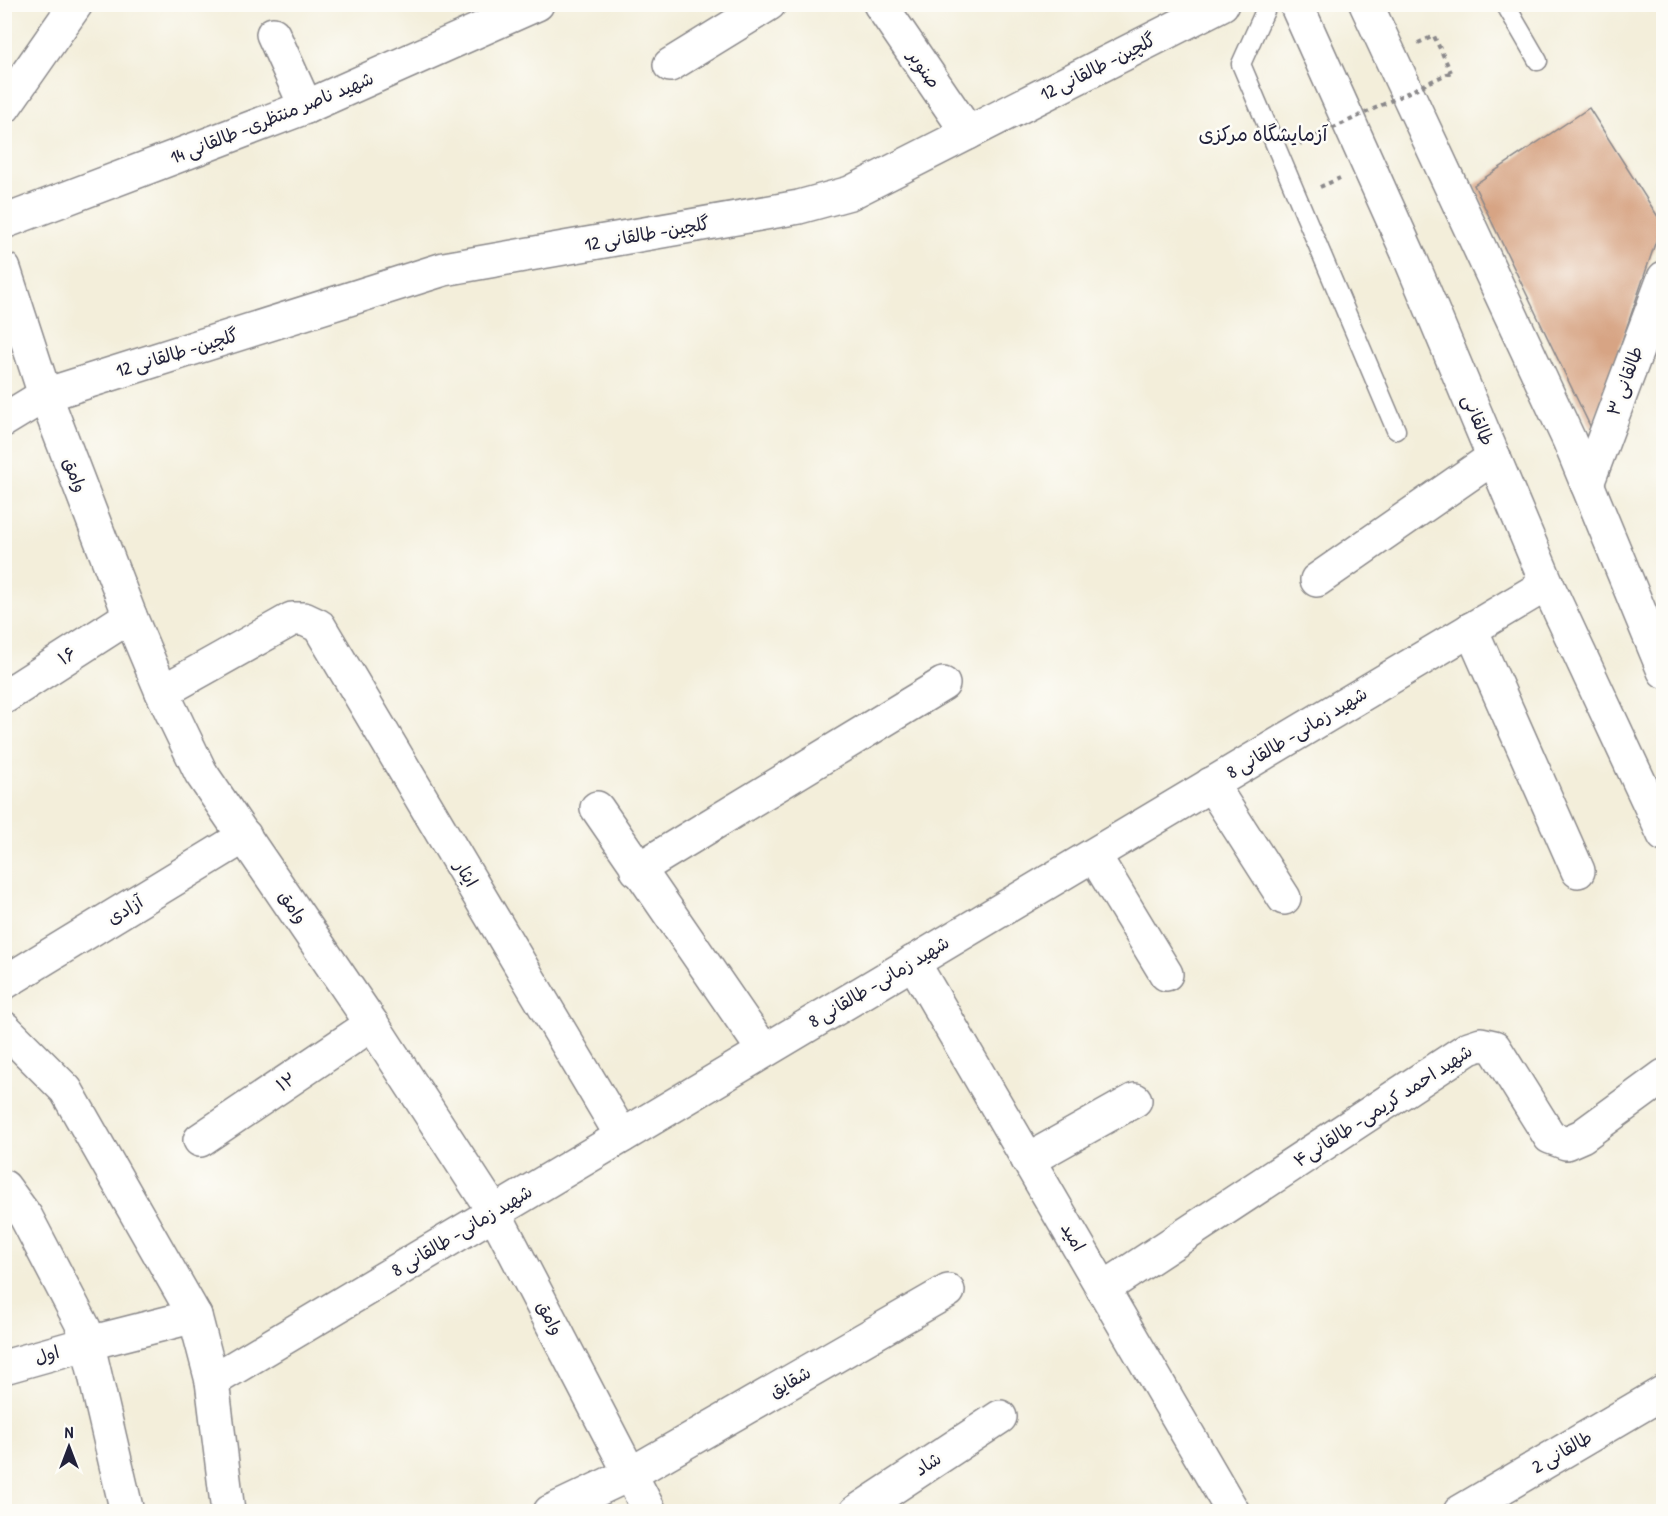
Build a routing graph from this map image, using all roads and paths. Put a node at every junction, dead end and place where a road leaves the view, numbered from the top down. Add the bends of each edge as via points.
1 (76, 4) edge
2 (537, 4) edge
3 (769, 4) edge
4 (880, 4) edge
5 (1222, 4) edge
6 (1268, 4) edge
7 (1296, 4) edge
8 (1366, 4) edge
9 (1505, 4) edge
10 (493, 13) edge
11 (273, 34) dead end
12 (1434, 36) dead end
13 (1538, 61) dead end
14 (670, 65) dead end
15 (4, 107) edge
16 (306, 107) junction
17 (968, 133) junction
18 (1300, 144) dead end
19 (4, 222) edge
20 (1664, 278) edge
21 (7, 284) edge
22 (45, 395) junction
23 (4, 420) edge
24 (1396, 430) dead end
25 (1494, 458) junction
26 (1587, 484) junction
27 (1317, 580) dead end
28 (1547, 585) junction
29 (130, 616) junction
30 (1471, 629) junction
31 (1664, 671) edge
32 (944, 684) dead end
33 (162, 692) junction
34 (4, 697) edge
35 (1211, 784) junction
36 (597, 808) dead end
37 (1664, 835) edge
38 (245, 836) junction
39 (1094, 855) junction
40 (638, 870) junction
41 (1578, 871) dead end
42 (1284, 898) dead end
43 (913, 962) junction
44 (1166, 974) dead end
45 (4, 983) edge
46 (372, 1024) junction
47 (4, 1028) edge
48 (764, 1051) junction
49 (1664, 1076) edge
50 (1135, 1100) dead end
51 (622, 1136) junction
52 (200, 1140) dead end
53 (1028, 1160) junction
54 (4, 1187) edge
55 (494, 1212) junction
56 (1103, 1289) junction
57 (948, 1291) dead end
58 (195, 1316) junction
59 (89, 1343) junction
60 (4, 1367) edge
61 (212, 1381) junction
62 (1664, 1392) edge
63 (1000, 1417) dead end
64 (632, 1473) junction
65 (127, 1512) edge
66 (228, 1512) edge
67 (550, 1512) edge
68 (651, 1512) edge
69 (856, 1512) edge
70 (1233, 1512) edge
71 (1460, 1512) edge

1 - 15 street
2 - 10 street, شهید ناصر منتظری- طالقانی 14
3 - 14 street
4 - 17 street, صنوبر
5 - 17 street, گلچین- طالقانی 12
6 - 24 lane via 1241,64
7 - 25 street, طالقانی via 1411,260
8 - 26 street
9 - 13 lane
10 - 16 street, شهید ناصر منتظری- طالقانی 14
11 - 16 street
12 - 18 path, bridge via 1451,72
16 - 19 street, شهید ناصر منتظری- طالقانی 14
17 - 22 street, گلچین- طالقانی 12 via 850,193 798,207 444,269
20 - 26 street, طالقانی ۳
21 - 22 street, وامق
22 - 23 street, گلچین- طالقانی 12
22 - 29 street, وامق
25 - 27 street
25 - 28 street, طالقانی
26 - 31 street
28 - 30 street, شهید زمانی- طالقانی 8
28 - 37 street, طالقانی
29 - 33 street, وامق
29 - 34 street, ۱۶
30 - 35 street, شهید زمانی- طالقانی 8
30 - 41 street
32 - 40 street
33 - 38 street, وامق via 201,773
33 - 51 street, ایثار via 292,619 304,619 319,626
35 - 39 street, شهید زمانی- طالقانی 8
35 - 42 street
36 - 40 street
38 - 45 street, آزادی
38 - 46 street, وامق
39 - 43 street, شهید زمانی- طالقانی 8
39 - 44 street
40 - 48 street
43 - 48 street, شهید زمانی- طالقانی 8
43 - 53 street, امید
46 - 52 street, ۱۲
46 - 55 street, وامق
47 - 58 street via 66,1090
48 - 51 street, شهید زمانی- طالقانی 8
49 - 56 street, شهید احمد کریمی- طالقانی۴ via 1566,1143 1550,1137 1494,1047 1481,1044 1469,1048
50 - 53 street
51 - 55 street, شهید زمانی- طالقانی 8
53 - 56 street, امید
54 - 59 street via 26,1218
55 - 61 street, شهید زمانی- طالقانی 8
55 - 64 street, وامق
56 - 70 street, امید
57 - 64 street, شقایق
58 - 59 street, اول
58 - 61 street
59 - 60 street, اول
59 - 65 street
61 - 66 street
62 - 71 street, طالقانی 2
63 - 69 street, شاد
64 - 67 street, شقایق
64 - 68 street, وامق

